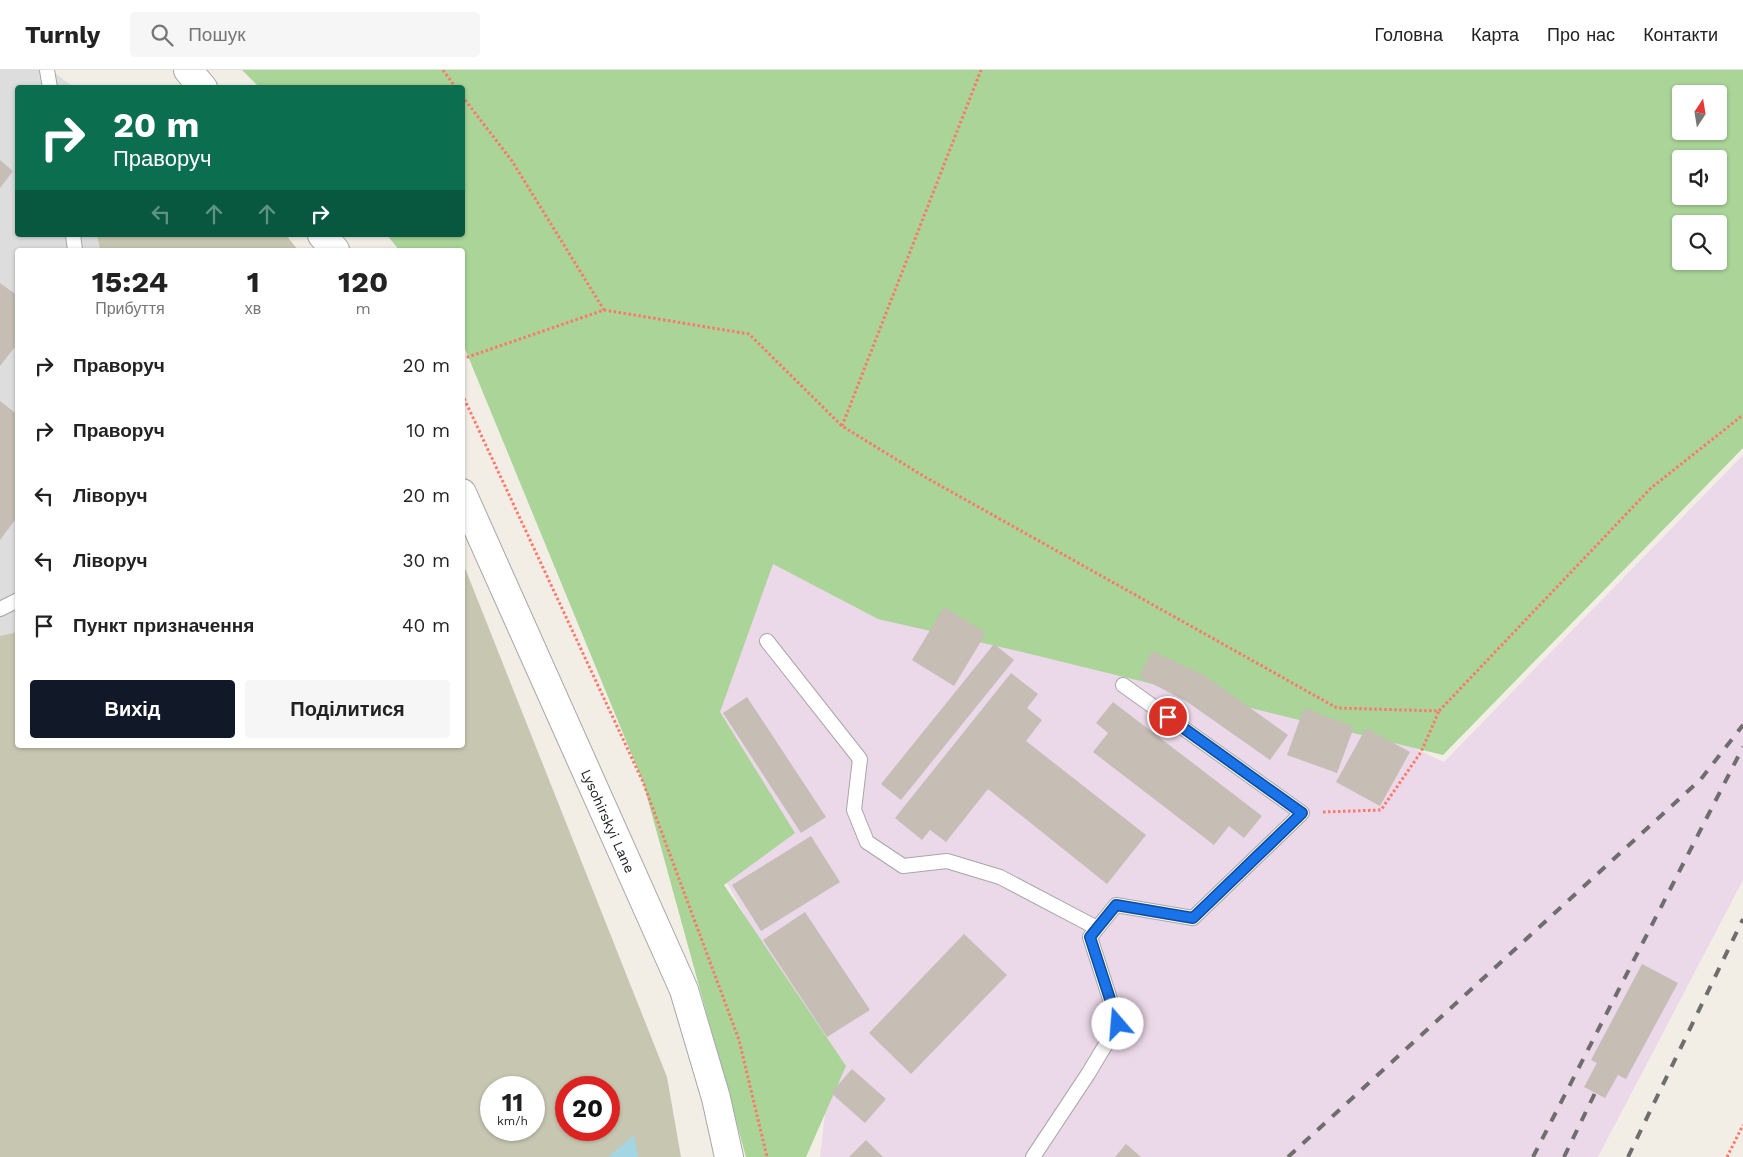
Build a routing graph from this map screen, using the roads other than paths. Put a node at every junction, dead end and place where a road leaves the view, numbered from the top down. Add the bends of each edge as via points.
1 (48, 70) edge
2 (188, 70) edge
3 (50, 85) edge
4 (200, 85) edge
5 (324, 237) edge
6 (333, 248) edge
7 (465, 500) edge
8 (15, 602) edge
9 (0, 609) edge
10 (767, 641) dead end
11 (1123, 685) dead end
12 (1097, 928) junction
13 (729, 1157) edge
14 (1033, 1157) edge

1 - 3 lane
2 - 4 street
5 - 6 street
7 - 13 street, Lysohirskyi Lane via 684,990 716,1098
8 - 9 lane
10 - 12 lane via 860,759 854,810 867,842 903,866 947,861 1000,877
11 - 12 lane via 1302,813 1193,918 1116,905
12 - 14 lane via 1090,937 1118,1024

